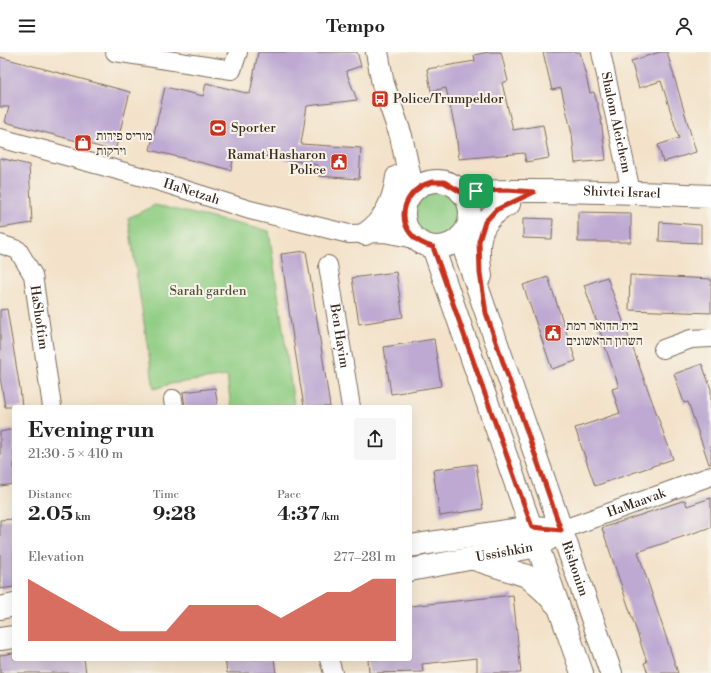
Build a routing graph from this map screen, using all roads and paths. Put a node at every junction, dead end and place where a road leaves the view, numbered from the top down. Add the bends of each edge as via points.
1 (115, 52) edge
2 (238, 52) edge
3 (377, 52) edge
4 (602, 52) edge
5 (401, 136) junction
6 (0, 138) edge
7 (452, 187) junction
8 (534, 192) junction
9 (631, 192) junction
10 (711, 196) edge
11 (509, 204) junction
12 (405, 210) junction
13 (464, 230) junction
14 (374, 233) junction
15 (424, 243) junction
16 (0, 244) edge
17 (328, 265) dead end
18 (486, 313) junction
19 (711, 338) edge
20 (663, 349) dead end
21 (52, 405) edge
22 (351, 405) edge
23 (711, 476) edge
24 (561, 530) junction
25 (535, 536) junction
26 (412, 546) edge
27 (471, 558) junction
28 (412, 570) edge
29 (12, 606) edge
30 (0, 608) edge
31 (560, 609) junction
32 (12, 637) edge
33 (0, 639) edge
34 (330, 661) edge
35 (333, 673) edge
36 (582, 673) edge
37 (611, 673) edge

1 - 2 street via 232,70
3 - 5 street via 383,84
4 - 9 street, Shalom Aleichem
5 - 7 street via 430,176
5 - 12 street via 411,185
5 - 14 street via 396,185 391,203
6 - 14 street, HaNetzah via 154,180 250,210 349,234
7 - 8 street, Shivtei Israel
7 - 12 street via 432,182 423,184 413,191
7 - 13 street via 467,201 470,217
8 - 9 street, Shivtei Israel
8 - 11 street, Shivtei Israel
9 - 10 street, Shivtei Israel
11 - 13 street, Shivtei Israel via 480,215
11 - 18 street via 490,216 479,241 480,273
12 - 14 street
12 - 15 street via 408,230
13 - 15 street via 444,246
13 - 18 street, Rishonim
14 - 15 street, HaNetzah
15 - 25 street
16 - 21 street, HaShoftim via 18,250 34,275
17 - 22 street, Ben Hayim
18 - 24 street, Rishonim
19 - 20 street via 691,339
23 - 24 street, HaMaavak
24 - 25 street, Ussishkin
24 - 37 street, Rishonim
25 - 26 street, Ussishkin
25 - 27 street, Ussishkin
25 - 31 street
27 - 28 street, Ussishkin
27 - 31 street via 527,576
29 - 30 street
31 - 36 street
32 - 33 street
34 - 35 street

